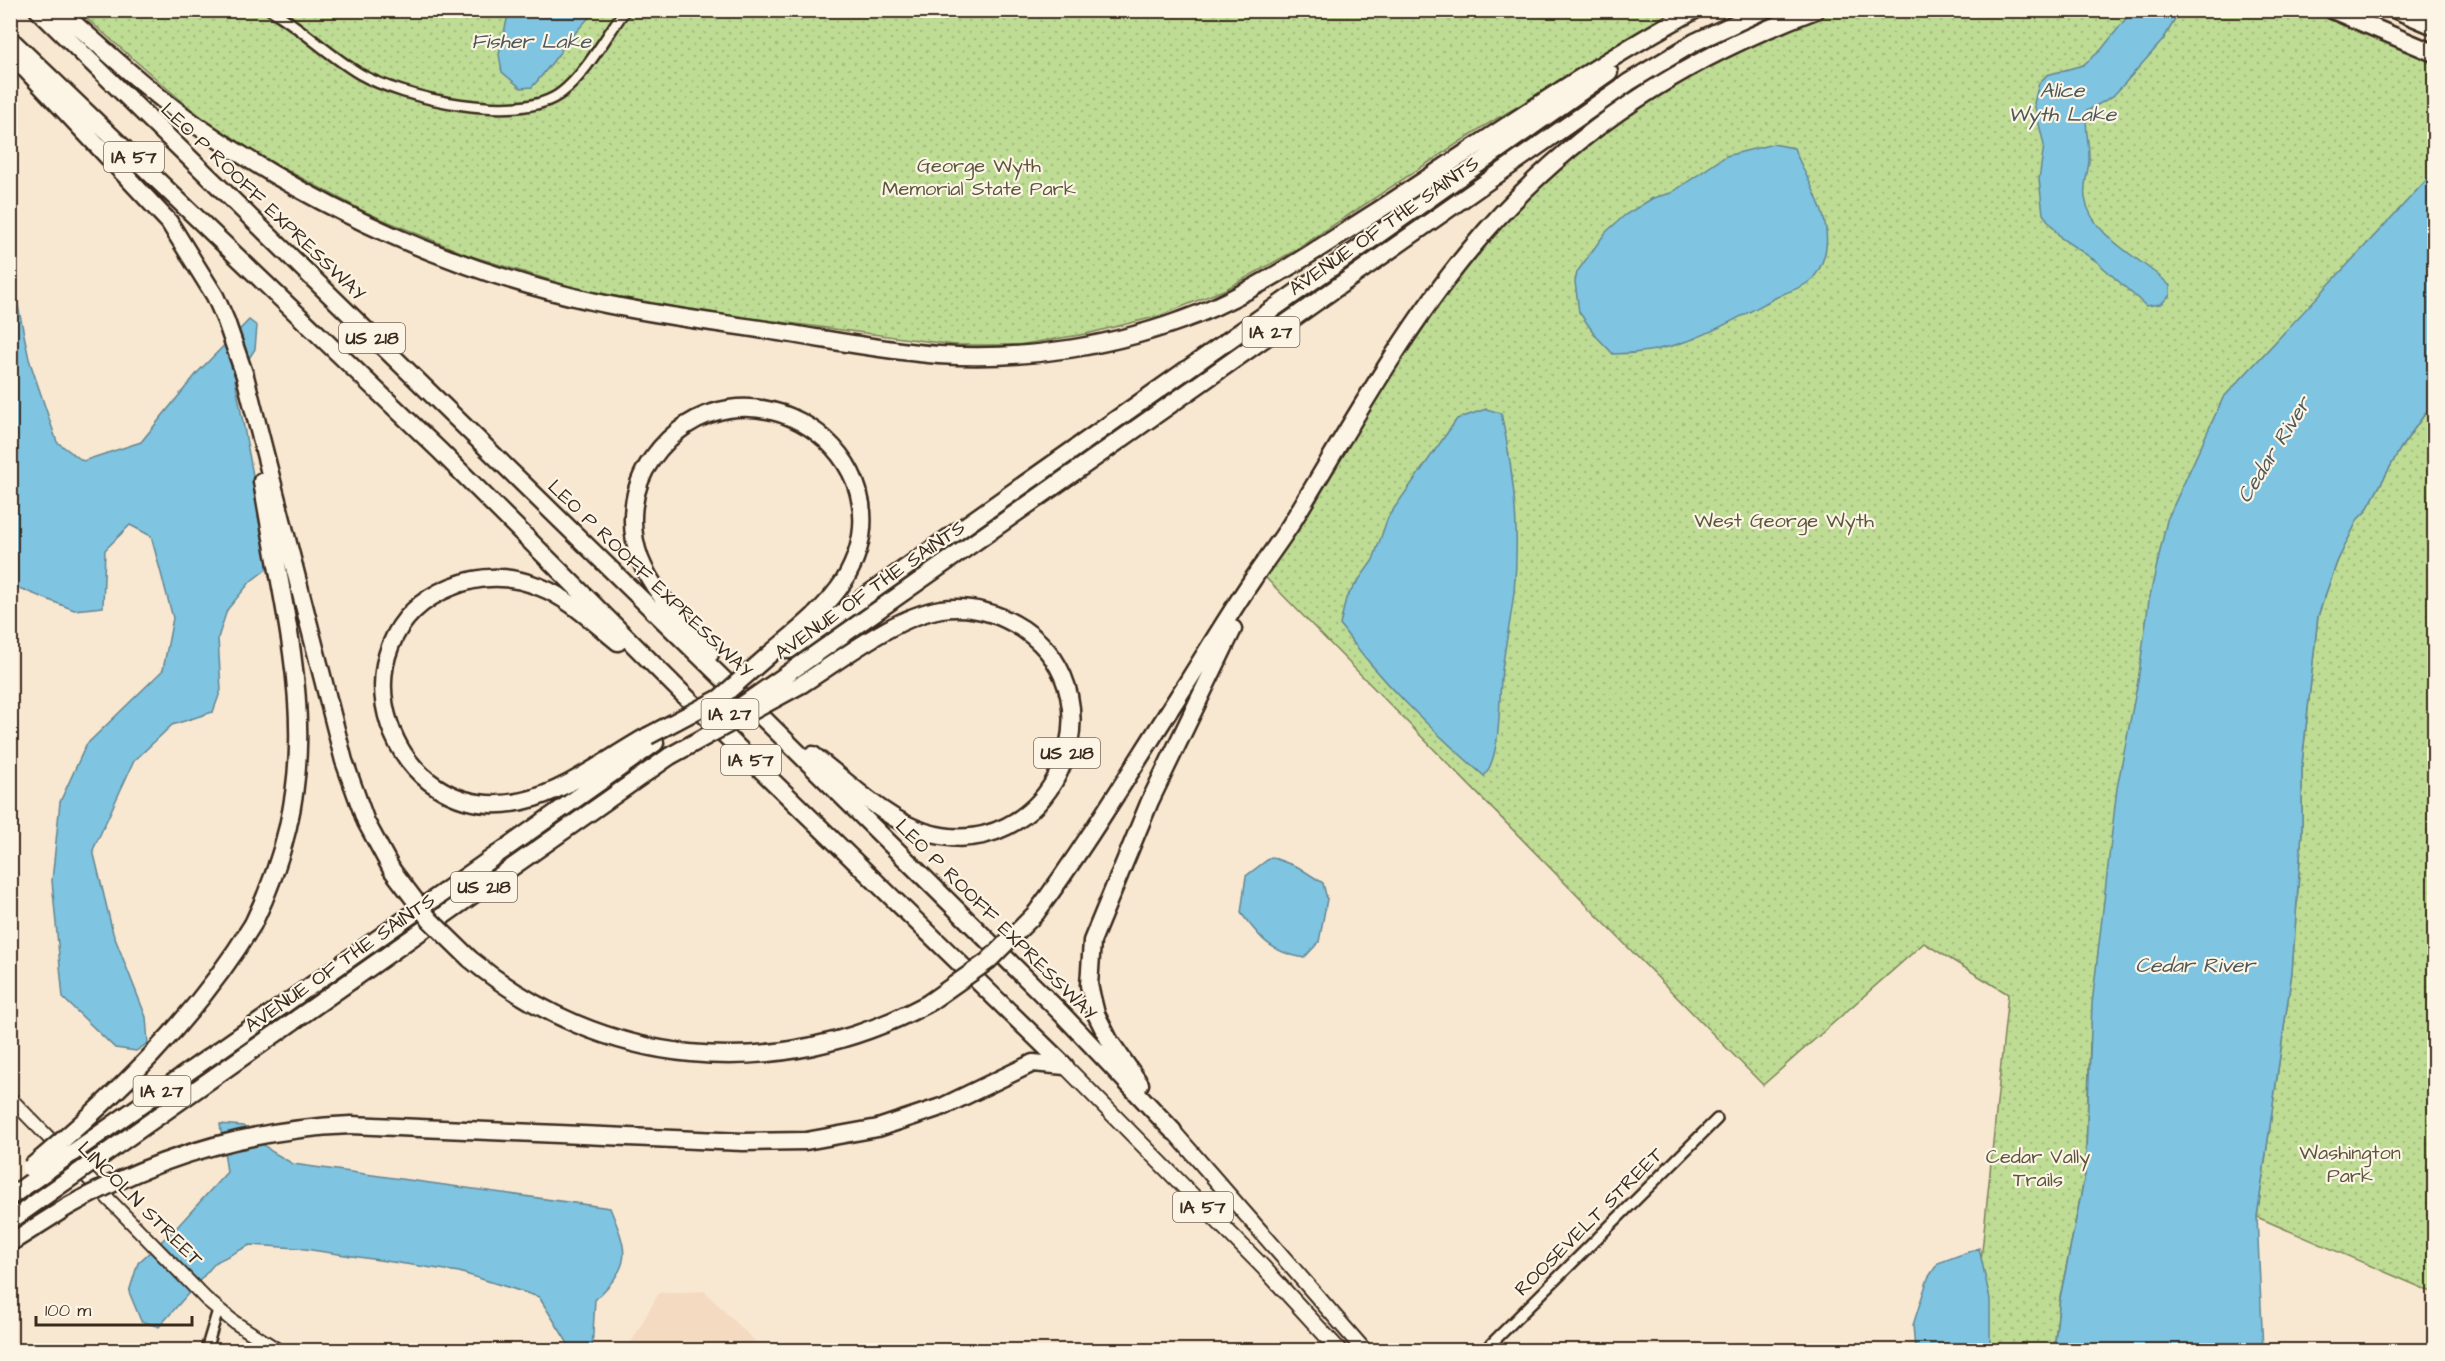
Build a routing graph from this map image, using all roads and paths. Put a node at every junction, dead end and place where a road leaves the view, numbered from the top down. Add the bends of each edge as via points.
1 (38, 10) edge
2 (59, 10) edge
3 (271, 10) edge
4 (625, 10) edge
5 (1695, 10) edge
6 (1710, 10) edge
7 (1764, 10) edge
8 (1816, 10) edge
9 (2332, 10) edge
10 (2396, 10) edge
11 (2434, 26) edge
12 (10, 39) edge
13 (10, 53) edge
14 (2434, 53) edge
15 (245, 376) junction
16 (1289, 528) junction
17 (773, 657) junction
18 (680, 691) junction
19 (758, 714) junction
20 (652, 739) junction
21 (670, 756) junction
22 (1065, 1066) junction
23 (10, 1098) edge
24 (1717, 1119) dead end
25 (1173, 1131) junction
26 (34, 1172) junction
27 (10, 1184) edge
28 (10, 1197) edge
29 (10, 1221) edge
30 (10, 1243) edge
31 (218, 1310) junction
32 (206, 1350) edge
33 (278, 1350) edge
34 (1339, 1350) edge
35 (1364, 1350) edge
36 (1485, 1350) edge

1 - 19 highway, LEO P ROOFF EXPRESSWAY / US 218
2 - 5 highway via 124,69 197,126 326,204 401,240 475,269 596,303 656,315 941,355 998,355 1050,351 1150,331 1225,303 1275,276 1583,76
3 - 4 street via 295,24 342,63 383,85 406,93 496,109 520,109 561,93
6 - 17 highway, AVENUE OF THE SAINTS / IA 27 via 1612,70
7 - 21 highway, AVENUE OF THE SAINTS / IA 27, bridge via 1695,42 1619,89
8 - 16 highway via 1728,46 1646,93 1582,139 1518,197 1467,254 1422,316
9 - 14 highway
10 - 11 highway
12 - 18 highway, IA 57 via 440,451
13 - 15 highway via 169,222 215,296
15 - 16 highway, bridge via 333,720 357,800 392,870 430,920 470,959 521,997 582,1028 642,1046 702,1054 755,1055 830,1043 899,1019 988,961 1036,913 1070,865
15 - 26 highway, bridge via 296,667 300,734 295,799 282,855 253,924 220,976 160,1048
16 - 25 highway via 1200,694 1092,941 1089,986 1098,1020
17 - 19 highway via 828,602 845,579 860,537 860,502 848,468 819,432 785,413 766,408 705,414 666,441 646,466 636,495 635,543 648,576
17 - 20 highway, AVENUE OF THE SAINTS / IA 27, bridge via 720,698
18 - 20 highway via 557,596 513,579 474,579 447,588 414,611 392,645 383,694 391,732 403,755 420,774 454,796 493,804 539,797
18 - 22 highway, IA 57
19 - 21 highway, US 218, bridge via 905,824 940,836 993,833 1022,817 1048,791 1069,748 1070,704 1066,688 1055,661 1032,635 984,610 942,609 911,619
19 - 25 highway, LEO P ROOFF EXPRESSWAY / IA 57 via 1053,1006
20 - 26 highway, AVENUE OF THE SAINTS / IA 27, bridge via 285,1004
21 - 29 highway, AVENUE OF THE SAINTS / US 218, bridge
22 - 30 highway, bridge via 1033,1064 910,1118 806,1141 743,1143 351,1125 262,1134 188,1153 118,1180
22 - 34 main road, IA 57
23 - 31 main road, LINCOLN STREET
24 - 36 street, ROOSEVELT STREET
25 - 35 main road, LEO P ROOFF EXPRESSWAY / IA 57
26 - 27 highway
26 - 28 highway, AVENUE OF THE SAINTS / IA 27
31 - 32 street
31 - 33 main road, LINCOLN STREET

